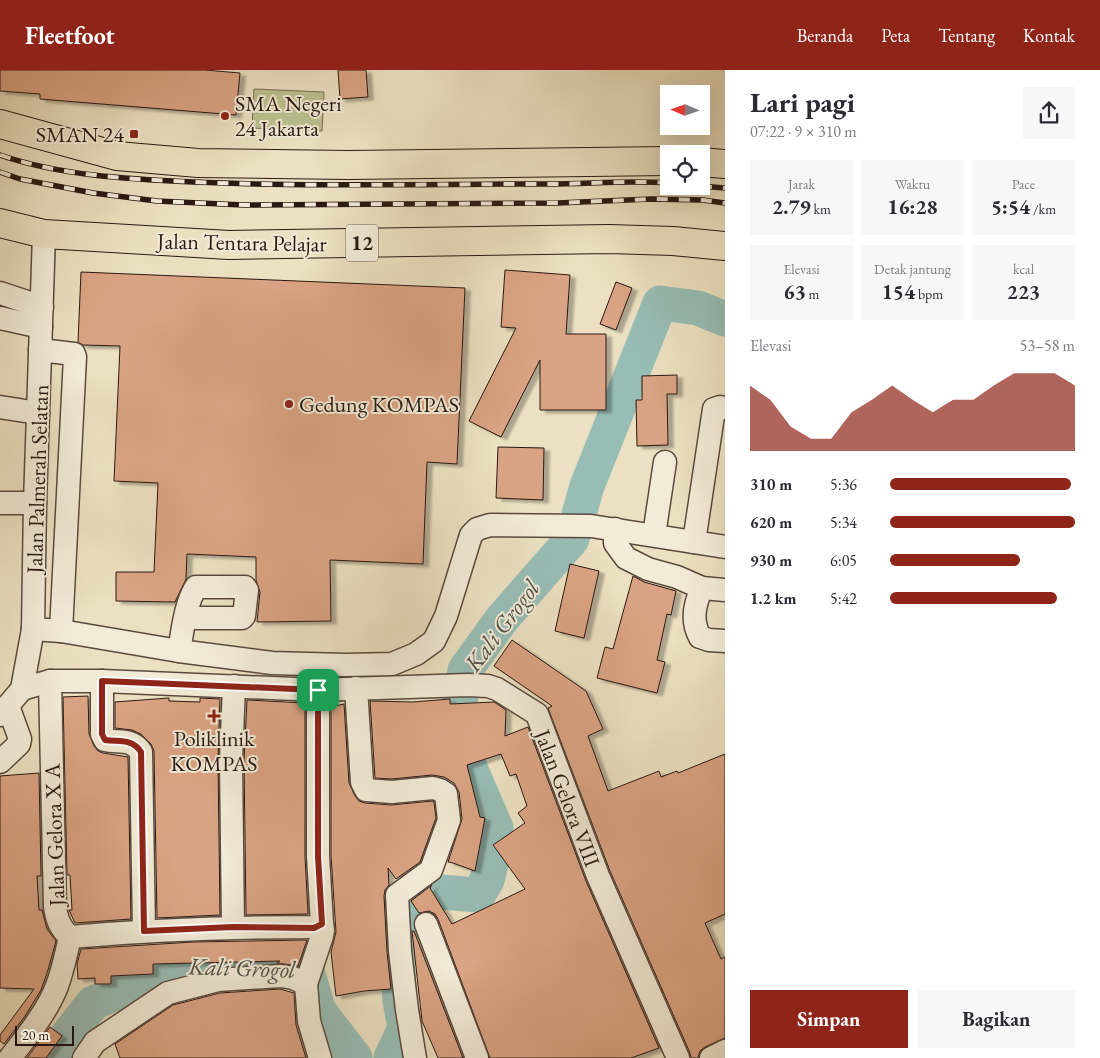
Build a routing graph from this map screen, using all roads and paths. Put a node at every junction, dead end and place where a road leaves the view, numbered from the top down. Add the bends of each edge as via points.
1 (0, 124) edge
2 (660, 161) edge
3 (710, 163) edge
4 (725, 164) edge
5 (0, 223) edge
6 (44, 234) junction
7 (725, 246) edge
8 (0, 293) edge
9 (41, 317) junction
10 (0, 318) edge
11 (40, 350) junction
12 (39, 387) junction
13 (74, 388) junction
14 (0, 407) edge
15 (725, 408) edge
16 (38, 413) junction
17 (666, 462) dead end
18 (0, 503) edge
19 (35, 503) junction
20 (615, 529) junction
21 (654, 535) junction
22 (694, 542) junction
23 (725, 547) edge
24 (702, 588) junction
25 (725, 590) edge
26 (186, 618) dead end
27 (33, 629) junction
28 (61, 631) junction
29 (725, 641) edge
30 (179, 651) junction
31 (50, 681) junction
32 (102, 681) junction
33 (234, 686) junction
34 (22, 688) junction
35 (356, 688) junction
36 (318, 690) junction
37 (4, 711) edge
38 (0, 762) edge
39 (322, 924) junction
40 (426, 924) dead end
41 (233, 927) junction
42 (144, 931) junction
43 (70, 937) junction
44 (308, 976) junction
45 (725, 1051) edge
46 (10, 1058) edge
47 (84, 1058) edge
48 (320, 1058) edge
49 (415, 1058) edge
50 (477, 1058) edge
51 (678, 1058) edge
52 (711, 1058) edge

1 - 2 highway via 117,156 198,163
3 - 4 highway
5 - 6 highway, Jalan Tentara Pelajar / 12
6 - 7 highway, Jalan Tentara Pelajar / 12 via 229,245 609,239
6 - 9 street, Jalan Palmerah Selatan
8 - 9 street
9 - 10 street
9 - 11 street, Jalan Palmerah Selatan
11 - 12 street, Jalan Palmerah Selatan
11 - 13 street via 74,354
12 - 13 street
12 - 16 street, Jalan Palmerah Selatan
13 - 28 street
14 - 16 street
15 - 22 street via 714,409
16 - 19 street, Jalan Palmerah Selatan
17 - 21 street
18 - 19 street
19 - 27 street, Jalan Palmerah Selatan
20 - 21 street
20 - 24 street via 615,543 626,558
20 - 30 street via 490,525 478,529 471,535 446,616 434,641 416,654 392,664 272,662
21 - 22 street
22 - 23 street
24 - 25 street
24 - 29 street via 696,602 695,628 700,637
26 - 30 street
27 - 28 street
27 - 34 street, Jalan Palmerah Selatan
28 - 30 street
31 - 32 street, Jalan Gelora VIII
31 - 34 street, Jalan Gelora VIII
31 - 43 street, Jalan Gelora X A via 55,907 62,930
32 - 33 street, Jalan Gelora VIII
32 - 42 street via 102,734 105,740 133,743 141,752
33 - 36 street, Jalan Gelora VIII
33 - 41 street via 231,760
34 - 37 street, Jalan Palmerah Selatan
35 - 36 street, Jalan Gelora VIII
35 - 49 street via 362,782 366,790 392,792 433,788 446,794 448,804 449,820 432,870 397,895 400,951
35 - 51 street, Jalan Gelora VIII via 488,686 537,714 598,876
36 - 39 street via 318,856
37 - 38 street via 20,739 19,744
39 - 41 street via 314,928
39 - 44 street via 322,936
40 - 50 street
41 - 42 street
42 - 43 street
43 - 46 street, Jalan Gelora X A via 56,989
44 - 47 street via 218,980 168,993 95,1042
44 - 48 street via 309,1021
45 - 52 street

